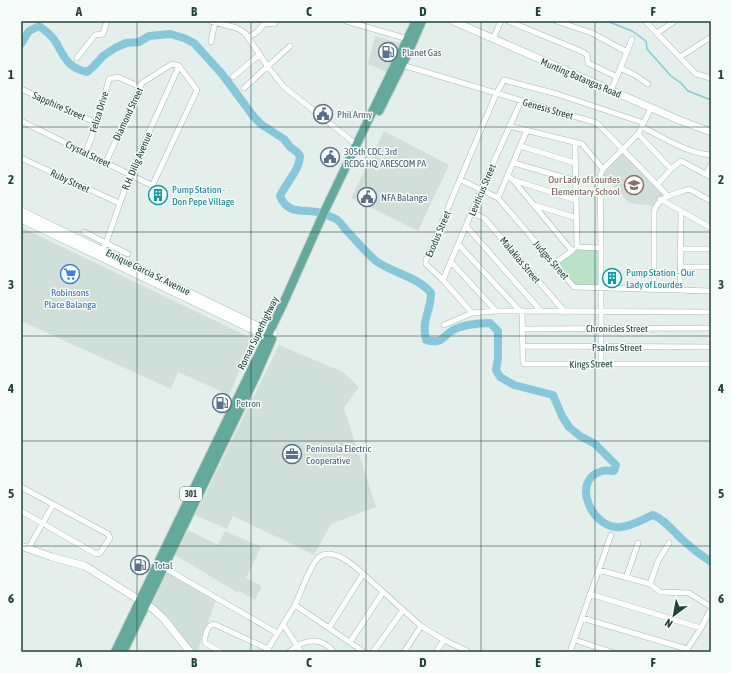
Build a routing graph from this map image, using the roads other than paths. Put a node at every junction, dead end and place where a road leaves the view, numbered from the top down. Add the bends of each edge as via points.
1 (107, 21) edge
2 (276, 21) edge
3 (346, 21) edge
4 (416, 21) edge
5 (422, 21) edge
6 (453, 21) edge
7 (501, 21) edge
8 (508, 21) edge
9 (556, 21) edge
10 (646, 21) edge
11 (675, 21) edge
12 (213, 22) edge
13 (465, 24) edge
14 (657, 33) junction
15 (249, 37) junction
16 (711, 37) edge
17 (408, 39) junction
18 (493, 39) junction
19 (632, 39) dead end
20 (211, 42) dead end
21 (290, 46) dead end
22 (627, 52) junction
23 (260, 54) junction
24 (77, 58) dead end
25 (680, 58) junction
26 (402, 65) junction
27 (179, 66) junction
28 (268, 67) junction
29 (620, 68) junction
30 (233, 77) dead end
31 (617, 77) junction
32 (711, 78) edge
33 (648, 84) dead end
34 (140, 86) junction
35 (244, 88) dead end
36 (21, 90) edge
37 (611, 91) junction
38 (496, 94) junction
39 (521, 101) junction
40 (651, 108) junction
41 (21, 121) edge
42 (97, 123) junction
43 (643, 125) junction
44 (509, 126) junction
45 (527, 130) junction
46 (711, 132) edge
47 (638, 134) junction
48 (575, 144) junction
49 (357, 145) junction
50 (520, 146) junction
51 (623, 150) junction
52 (86, 152) junction
53 (711, 155) edge
54 (21, 158) edge
55 (106, 162) junction
56 (514, 163) junction
57 (576, 163) junction
58 (711, 164) edge
59 (603, 169) junction
60 (672, 169) junction
61 (130, 174) junction
62 (708, 175) edge
63 (508, 176) junction
64 (461, 180) junction
65 (512, 180) junction
66 (576, 182) junction
67 (657, 185) junction
68 (481, 190) junction
69 (668, 196) junction
70 (498, 198) junction
71 (576, 200) junction
72 (660, 200) junction
73 (711, 201) edge
74 (119, 203) junction
75 (533, 204) junction
76 (327, 211) junction
77 (681, 211) junction
78 (21, 212) edge
79 (472, 212) junction
80 (577, 218) junction
81 (21, 219) edge
82 (466, 226) junction
83 (711, 228) edge
84 (84, 232) dead end
85 (106, 243) junction
86 (458, 244) junction
87 (577, 246) junction
88 (601, 248) junction
89 (680, 249) junction
90 (711, 249) edge
91 (572, 251) junction
92 (100, 253) junction
93 (128, 254) dead end
94 (451, 262) junction
95 (554, 264) junction
96 (680, 267) junction
97 (711, 267) edge
98 (444, 280) junction
99 (601, 286) junction
100 (654, 289) junction
101 (680, 290) junction
102 (711, 291) edge
103 (496, 311) junction
104 (521, 311) junction
105 (542, 311) junction
106 (565, 312) junction
107 (602, 312) junction
108 (711, 312) edge
109 (472, 313) junction
110 (444, 325) dead end
111 (601, 328) junction
112 (711, 328) edge
113 (523, 329) junction
114 (271, 335) junction
115 (524, 346) junction
116 (601, 346) junction
117 (711, 347) edge
118 (601, 364) junction
119 (711, 364) edge
120 (21, 487) edge
121 (53, 505) junction
122 (21, 511) edge
123 (43, 523) junction
124 (611, 535) dead end
125 (670, 542) dead end
126 (638, 543) dead end
127 (25, 547) edge
128 (163, 567) junction
129 (599, 570) junction
130 (363, 574) junction
131 (626, 578) junction
132 (650, 584) junction
133 (383, 592) junction
134 (590, 594) junction
135 (143, 602) junction
136 (295, 605) junction
137 (711, 608) edge
138 (403, 610) junction
139 (582, 618) junction
140 (283, 624) junction
141 (421, 626) junction
142 (329, 628) junction
143 (701, 628) junction
144 (277, 633) junction
145 (444, 640) junction
146 (574, 640) junction
147 (350, 642) junction
148 (297, 645) junction
149 (267, 650) edge
150 (686, 650) edge
151 (115, 652) edge
152 (123, 652) edge
153 (190, 652) edge
154 (221, 652) edge
155 (289, 652) edge
156 (301, 652) edge
157 (334, 652) edge
158 (364, 652) edge
159 (374, 652) edge
160 (404, 652) edge
161 (436, 652) edge
162 (466, 652) edge
163 (570, 652) edge
164 (611, 652) edge

1 - 24 street via 103,34 95,35
2 - 15 street via 274,24 265,23
3 - 17 street
4 - 17 main road, Roman Superhighway / 301
5 - 26 main road, Roman Superhighway / 301
6 - 13 street, Munting Batangas Road
7 - 18 street
8 - 31 street via 583,52 587,55 588,63
9 - 22 street via 592,33
10 - 14 street
11 - 14 street
12 - 15 street via 237,28
12 - 20 street
13 - 18 street, Munting Batangas Road
14 - 25 street
15 - 23 street
16 - 25 street
17 - 49 main road, Roman Superhighway / 301
18 - 37 street, Munting Batangas Road
19 - 22 street
21 - 28 street
22 - 29 street
23 - 28 street
23 - 30 street
25 - 32 street via 696,74
26 - 38 street, Genesis Street
26 - 76 main road, Roman Superhighway / 301
27 - 34 street, Diamond Street via 172,64
27 - 61 street, R.H. Dilig Avenue
27 - 61 street, Crystal Street via 197,90 155,183 151,185
28 - 35 street
28 - 49 street via 284,87
29 - 31 street
29 - 33 street
31 - 37 street
34 - 42 street, Feliza Drive via 118,77 110,80
34 - 55 street, Diamond Street
36 - 42 street, Sapphire Street
37 - 40 street, Munting Batangas Road
38 - 39 street, Genesis Street
38 - 43 street, Exodus Street via 502,81 506,80 557,94
38 - 64 street, Exodus Street
39 - 44 street, Leviticus Street
39 - 51 street, Genesis Street via 597,123
40 - 43 street
40 - 46 street, Munting Batangas Road
41 - 52 street, Crystal Street
42 - 52 street, Feliza Drive
43 - 47 street
43 - 53 street via 686,148
44 - 45 street
44 - 68 street, Leviticus Street
45 - 48 street
45 - 50 street
47 - 51 street
47 - 60 street
48 - 57 street
48 - 59 street via 582,144
49 - 76 main road, Roman Superhighway / 301
50 - 56 street
50 - 57 street
51 - 59 street
51 - 67 street, Genesis Street
52 - 55 street, Crystal Street
54 - 74 street, Ruby Street
55 - 61 street, Crystal Street
56 - 63 street
56 - 66 street
57 - 66 street
58 - 62 street
59 - 88 street via 600,176
60 - 62 street via 681,161
60 - 67 street
61 - 74 street, R.H. Dilig Avenue
63 - 65 street
63 - 70 street
64 - 68 street, Judges Street
64 - 98 street, Exodus Street via 426,260 426,264
65 - 71 street
65 - 75 street
66 - 71 street
67 - 69 street, Genesis Street
68 - 70 street, Judges Street
68 - 79 street, Leviticus Street
69 - 72 street
69 - 73 street via 689,189
70 - 95 street, Judges Street
71 - 80 street
72 - 77 street
72 - 100 street via 654,212
74 - 85 street, R.H. Dilig Avenue
75 - 80 street
75 - 91 street
76 - 114 main road, Roman Superhighway / 301
77 - 83 street
77 - 89 street
78 - 92 street, Enrique Garcia Sr. Avenue
79 - 82 street, Leviticus Street
79 - 106 street, Malakias Street via 485,218
80 - 87 street
81 - 92 street, Enrique Garcia Sr. Avenue
82 - 86 street, Leviticus Street
82 - 105 street
84 - 85 street
85 - 92 street, R.H. Dilig Avenue
85 - 93 street
86 - 94 street, Leviticus Street
86 - 104 street
87 - 88 street
87 - 91 street
88 - 99 street
89 - 90 street
89 - 96 street
91 - 95 street
92 - 114 street, Enrique Garcia Sr. Avenue
94 - 98 street, Leviticus Street
94 - 103 street
95 - 99 street, Judges Street via 574,286
96 - 97 street
96 - 101 street
98 - 109 street, Exodus Street
99 - 100 street, Judges Street
99 - 107 street
100 - 101 street, Judges Street
101 - 102 street, Judges Street
103 - 104 street
103 - 109 street
104 - 105 street
104 - 113 street, Kings Street
105 - 106 street
106 - 107 street
107 - 108 street
107 - 111 street
109 - 110 street
111 - 112 street, Chronicles Street
111 - 113 street, Chronicles Street
111 - 116 street
113 - 115 street, Kings Street
114 - 128 main road, Roman Superhighway / 301 via 256,376
114 - 135 main road, Roman Superhighway / 301
115 - 116 street, Psalms Street
115 - 118 street, Kings Street via 523,362 527,365
116 - 117 street, Psalms Street
116 - 118 street
118 - 119 street, Kings Street
120 - 121 street
121 - 123 street
121 - 123 street via 108,534 110,538 100,553 96,554
122 - 123 street
123 - 127 street
124 - 129 street
125 - 132 street via 658,562
126 - 131 street
127 - 135 street via 85,566
128 - 135 main road, Roman Superhighway / 301
128 - 144 street
129 - 131 street
129 - 134 street
130 - 133 street
130 - 136 street via 352,563 340,557 325,554 320,556 312,567
130 - 142 street
131 - 132 street
132 - 137 street via 660,592 689,593
133 - 138 street
133 - 147 street
134 - 139 street
134 - 143 street
135 - 151 main road, Roman Superhighway / 301
135 - 152 main road, Roman Superhighway / 301
135 - 153 street via 164,619
136 - 140 street
136 - 142 street
137 - 143 street
138 - 141 street
138 - 159 street
139 - 146 street
139 - 150 street
140 - 144 street
140 - 148 street
141 - 145 street
141 - 160 street
142 - 147 street
143 - 150 street
144 - 149 street
145 - 161 street
145 - 162 street
146 - 163 street
146 - 164 street
147 - 158 street
148 - 155 street
148 - 156 street
148 - 157 street via 307,641 319,642
149 - 154 street via 211,624 204,644

